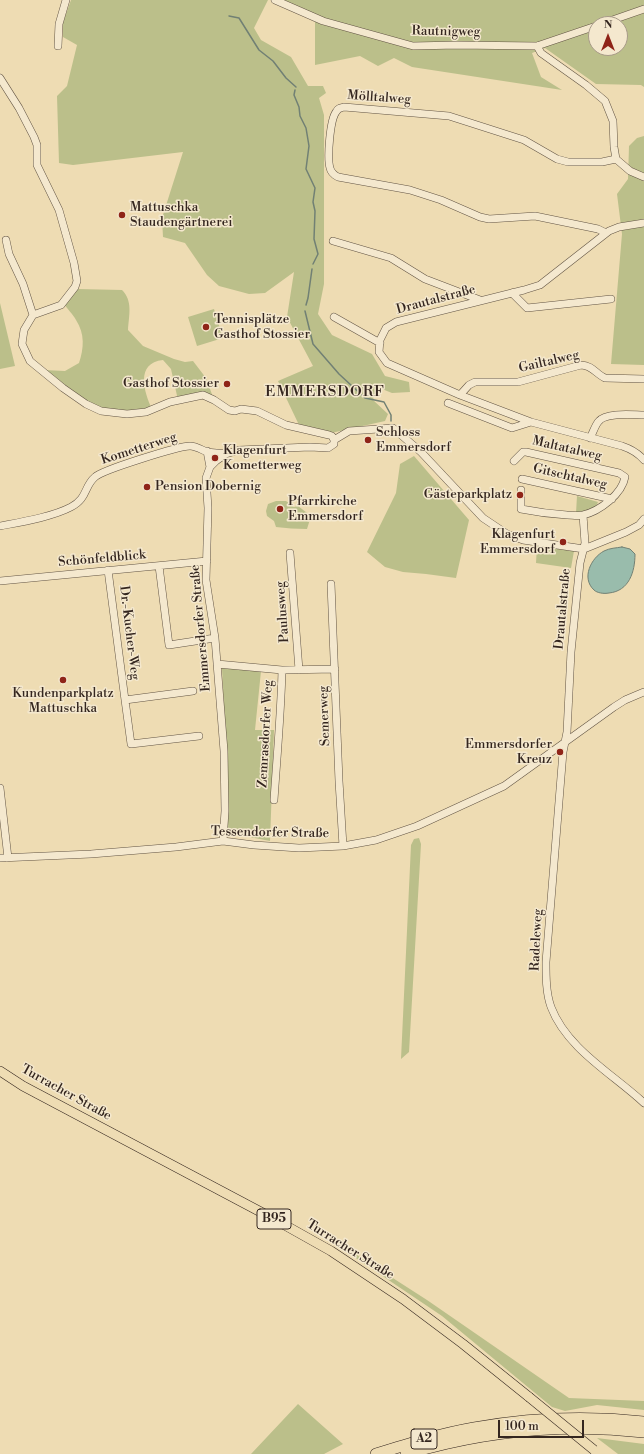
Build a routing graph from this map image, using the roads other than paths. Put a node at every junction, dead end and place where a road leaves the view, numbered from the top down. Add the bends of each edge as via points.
1 (66, 0) edge
2 (275, 0) edge
3 (644, 9) edge
4 (624, 16) edge
5 (588, 29) edge
6 (58, 46) dead end
7 (537, 46) junction
8 (0, 78) edge
9 (616, 159) junction
10 (644, 177) edge
11 (644, 223) edge
12 (606, 233) junction
13 (6, 240) dead end
14 (333, 241) dead end
15 (512, 293) junction
16 (611, 299) dead end
17 (480, 300) junction
18 (33, 315) junction
19 (334, 317) dead end
20 (380, 344) junction
21 (644, 379) edge
22 (460, 395) junction
23 (448, 403) dead end
24 (644, 415) edge
25 (531, 422) junction
26 (590, 438) junction
27 (334, 440) junction
28 (207, 452) junction
29 (226, 454) junction
30 (644, 460) edge
31 (514, 461) dead end
32 (210, 467) junction
33 (522, 479) dead end
34 (521, 490) dead end
35 (612, 499) junction
36 (583, 515) junction
37 (644, 519) edge
38 (0, 526) edge
39 (584, 548) junction
40 (290, 553) dead end
41 (207, 561) junction
42 (158, 566) junction
43 (108, 570) junction
44 (0, 582) edge
45 (331, 584) dead end
46 (215, 638) junction
47 (217, 664) junction
48 (335, 669) junction
49 (282, 670) junction
50 (299, 670) junction
51 (193, 691) dead end
52 (644, 692) edge
53 (125, 700) junction
54 (198, 736) dead end
55 (566, 740) junction
56 (0, 788) edge
57 (274, 800) dead end
58 (223, 841) junction
59 (343, 846) junction
60 (0, 858) edge
61 (8, 858) junction
62 (0, 1071) edge
63 (644, 1103) edge
64 (644, 1422) edge
65 (644, 1432) edge
66 (597, 1452) edge
67 (376, 1454) edge
68 (406, 1454) edge

1 - 6 street via 59,24
2 - 7 street, Rautnigweg via 323,21 413,46
3 - 4 street
5 - 7 street, Rautnigweg
7 - 9 street via 541,53 605,101 612,116
8 - 18 street via 34,137 37,145 37,165 59,210 77,281 61,305
9 - 10 street via 630,171
9 - 12 street, Mölltalweg via 602,162 568,162 553,157 524,140 449,116 344,107 335,113 329,140 329,167 338,177 410,190 489,219 535,216 598,228
11 - 12 street, Drautalstraße via 619,227
12 - 15 street, Drautalstraße via 540,284
13 - 18 street
14 - 17 street via 391,258 425,279
15 - 16 street via 528,308
15 - 17 street, Drautalstraße
17 - 20 street, Drautalstraße via 396,322 386,328
18 - 27 street via 24,330 22,344 30,361 63,388 101,411 127,414 146,412 170,402 203,395 229,410 256,411 280,423 332,436
19 - 20 street
20 - 22 street via 380,352 386,363
21 - 22 street, Gailtalweg via 605,378 588,365 581,365 518,382 475,382
22 - 25 street
23 - 25 street via 512,428
24 - 26 street via 605,417 596,425
25 - 26 street
26 - 30 street via 627,448
27 - 29 street via 334,444 328,448 248,449
27 - 39 street via 349,431 393,428 421,452 483,518 507,534 523,540
28 - 29 street, Kometterweg
28 - 32 street
28 - 38 street, Kometterweg via 185,446 127,463 94,477 84,496 69,508
29 - 32 street
31 - 35 street, Maltatalweg via 526,452 619,473 625,477
32 - 41 street, Emmersdorfer Straße via 206,482
33 - 35 street, Gitschtalweg
34 - 36 street via 521,509 547,514
35 - 36 street
36 - 39 street, Drautalstraße
37 - 39 street via 626,532
39 - 55 street, Drautalstraße via 580,563 572,645
40 - 50 street, Paulusweg
41 - 42 street, Schönfeldblick
41 - 46 street, Emmersdorfer Straße via 206,580
42 - 43 street, Schönfeldblick
42 - 46 street via 169,645
43 - 44 street, Schönfeldblick
43 - 53 street, Dr.-Kucher-Weg
45 - 48 street, Semerweg
46 - 47 street, Emmersdorfer Straße
47 - 49 street
47 - 58 street, Emmersdorfer Straße via 224,758
48 - 50 street
48 - 59 street, Semerweg
49 - 50 street
49 - 57 street, Zemrasdorfer Weg
51 - 53 street, Dr.-Kucher-Weg
52 - 55 street, Tessendorfer Straße via 624,700
53 - 54 street, Dr.-Kucher-Weg via 132,744
55 - 59 street, Tessendorfer Straße via 504,786 417,826 376,840
55 - 63 street, Radeleweg via 546,962 547,992 557,1021 567,1035
56 - 61 street
58 - 59 street, Tessendorfer Straße via 299,848
58 - 61 street, Tessendorfer Straße via 91,854
60 - 61 street, Tessendorfer Straße
62 - 66 main road, Turracher Straße / B95, bridge via 23,1086 331,1251 464,1344
64 - 67 highway, A2 via 566,1418 520,1421 427,1438
65 - 68 highway, A2 via 582,1428 522,1431 478,1437

